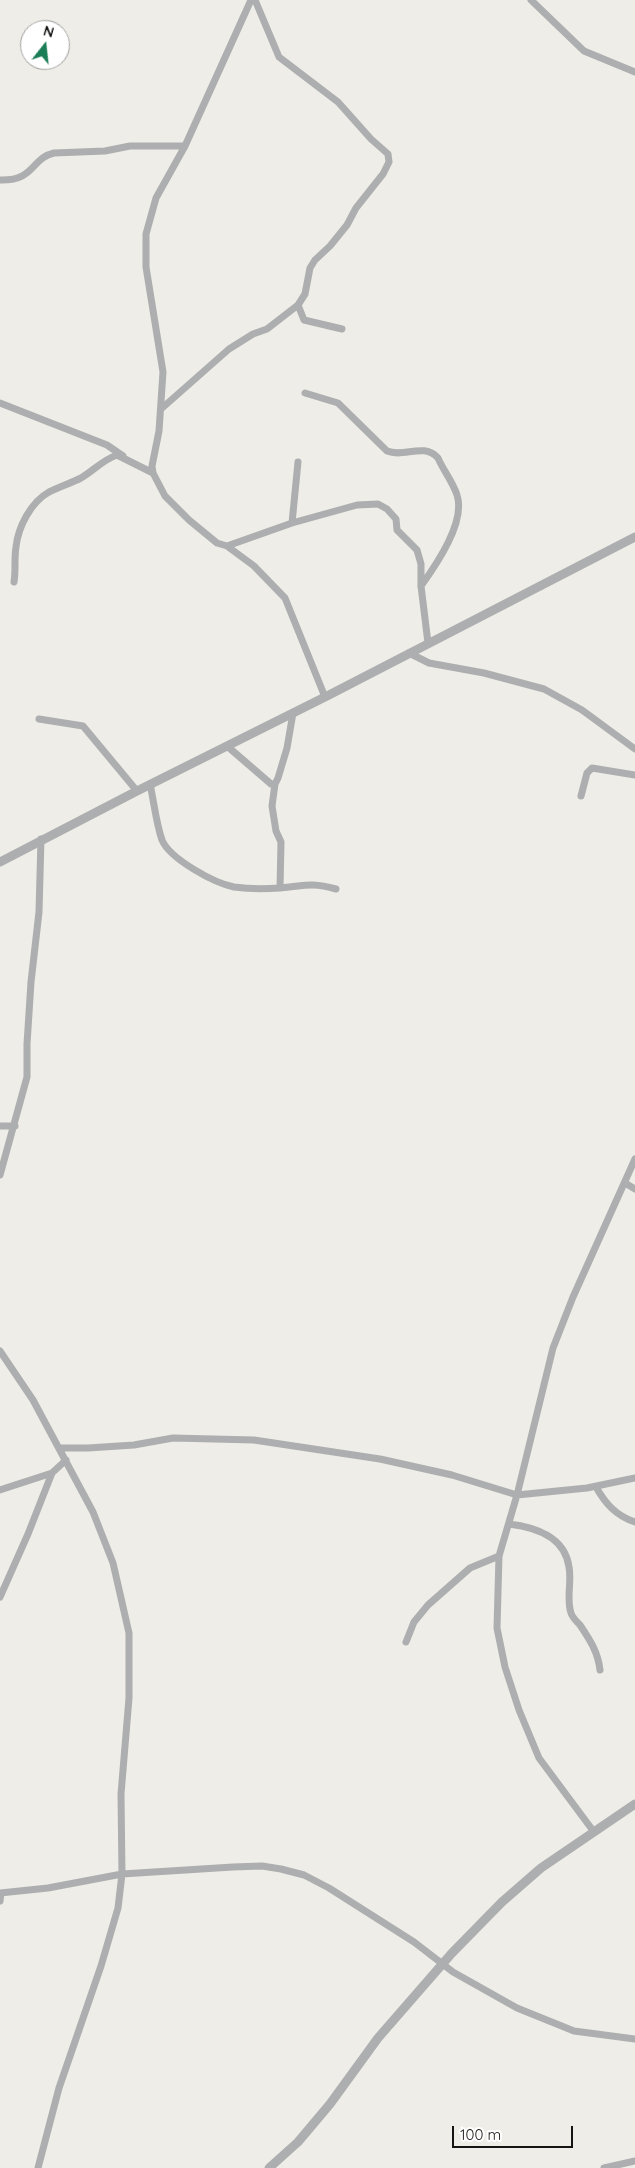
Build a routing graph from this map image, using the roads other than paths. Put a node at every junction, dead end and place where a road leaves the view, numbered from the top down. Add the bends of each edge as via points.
1 (251, 0) edge
2 (256, 0) edge
3 (531, 0) edge
4 (635, 72) edge
5 (184, 146) junction
6 (0, 180) edge
7 (298, 305) junction
8 (342, 330) dead end
9 (305, 393) dead end
10 (0, 403) edge
11 (161, 410) junction
12 (127, 460) junction
13 (298, 462) dead end
14 (153, 474) junction
15 (292, 522) junction
16 (635, 537) edge
17 (227, 546) junction
18 (14, 582) dead end
19 (421, 586) junction
20 (428, 643) junction
21 (409, 653) junction
22 (325, 697) junction
23 (293, 713) junction
24 (38, 719) dead end
25 (227, 746) junction
26 (635, 749) edge
27 (635, 775) edge
28 (150, 784) junction
29 (275, 784) junction
30 (137, 791) junction
31 (581, 796) dead end
32 (41, 839) junction
33 (0, 862) edge
34 (280, 888) junction
35 (336, 888) dead end
36 (0, 1126) edge
37 (15, 1126) junction
38 (635, 1159) edge
39 (0, 1175) edge
40 (624, 1183) junction
41 (635, 1189) edge
42 (0, 1351) edge
43 (60, 1448) junction
44 (66, 1460) junction
45 (52, 1473) junction
46 (635, 1478) edge
47 (596, 1487) junction
48 (0, 1490) edge
49 (517, 1495) junction
50 (635, 1522) edge
51 (509, 1524) junction
52 (499, 1556) junction
53 (0, 1597) edge
54 (406, 1642) dead end
55 (600, 1670) dead end
56 (635, 1804) edge
57 (594, 1832) junction
58 (122, 1874) junction
59 (0, 1893) edge
60 (0, 1901) edge
61 (443, 1964) junction
62 (635, 2038) edge
63 (635, 2161) edge
64 (38, 2168) edge
65 (269, 2168) edge
66 (604, 2168) edge

1 - 5 street
2 - 7 street via 279,57 338,102 388,154 389,162 383,174 347,225 310,268 305,294
3 - 4 street via 584,51
5 - 6 street via 130,146 105,152 54,153 46,155 22,177
5 - 11 street via 156,198 146,234 146,267 163,372
7 - 8 street via 304,320
7 - 11 street via 267,329 229,349
9 - 19 street via 338,403 387,451 397,454 426,450 438,458 458,496 458,515 445,549
10 - 12 street via 116,449
11 - 14 street
12 - 14 street
12 - 18 street via 111,457 92,472 48,492 31,509 22,524 16,547
13 - 15 street
14 - 17 street via 165,496 177,508 217,543
15 - 17 street
15 - 19 street via 357,505 378,504 388,509 396,519 397,530 418,550
16 - 20 street
17 - 22 street via 254,566 285,598
19 - 20 street
20 - 21 street
21 - 22 street
21 - 26 street via 429,663 484,673 544,690 582,710
22 - 23 street
23 - 25 street
23 - 29 street via 287,748
24 - 30 street via 83,726
25 - 28 street
25 - 29 street
27 - 31 street via 592,768 587,773
28 - 30 street
28 - 34 street via 162,840 175,856 216,881 234,887
29 - 34 street via 272,806 281,842
30 - 32 street
32 - 33 street
32 - 37 street via 27,1077
34 - 35 street via 304,883
36 - 37 street
37 - 39 street
38 - 40 street
40 - 41 street
40 - 49 street via 553,1348
42 - 43 street via 34,1400
43 - 44 street
43 - 49 street via 134,1445 173,1438 254,1440 380,1458
44 - 45 street
44 - 58 street via 93,1512 114,1563 129,1633 121,1794
45 - 48 street
45 - 53 street
46 - 47 street
47 - 49 street
47 - 50 street via 612,1509
49 - 51 street
51 - 52 street
51 - 55 street via 535,1529 551,1537 562,1549 570,1566 571,1613 593,1644
52 - 54 street via 470,1568 428,1606 414,1622
52 - 57 street via 497,1628 519,1710 539,1758
56 - 57 street
57 - 61 street via 541,1868 502,1902
58 - 59 street
58 - 61 street via 262,1866 304,1875 414,1942
58 - 64 street via 118,1908 59,2088
59 - 60 street
61 - 62 street via 487,1992 536,2017 574,2031
61 - 65 street via 378,2038 298,2142
63 - 66 street

